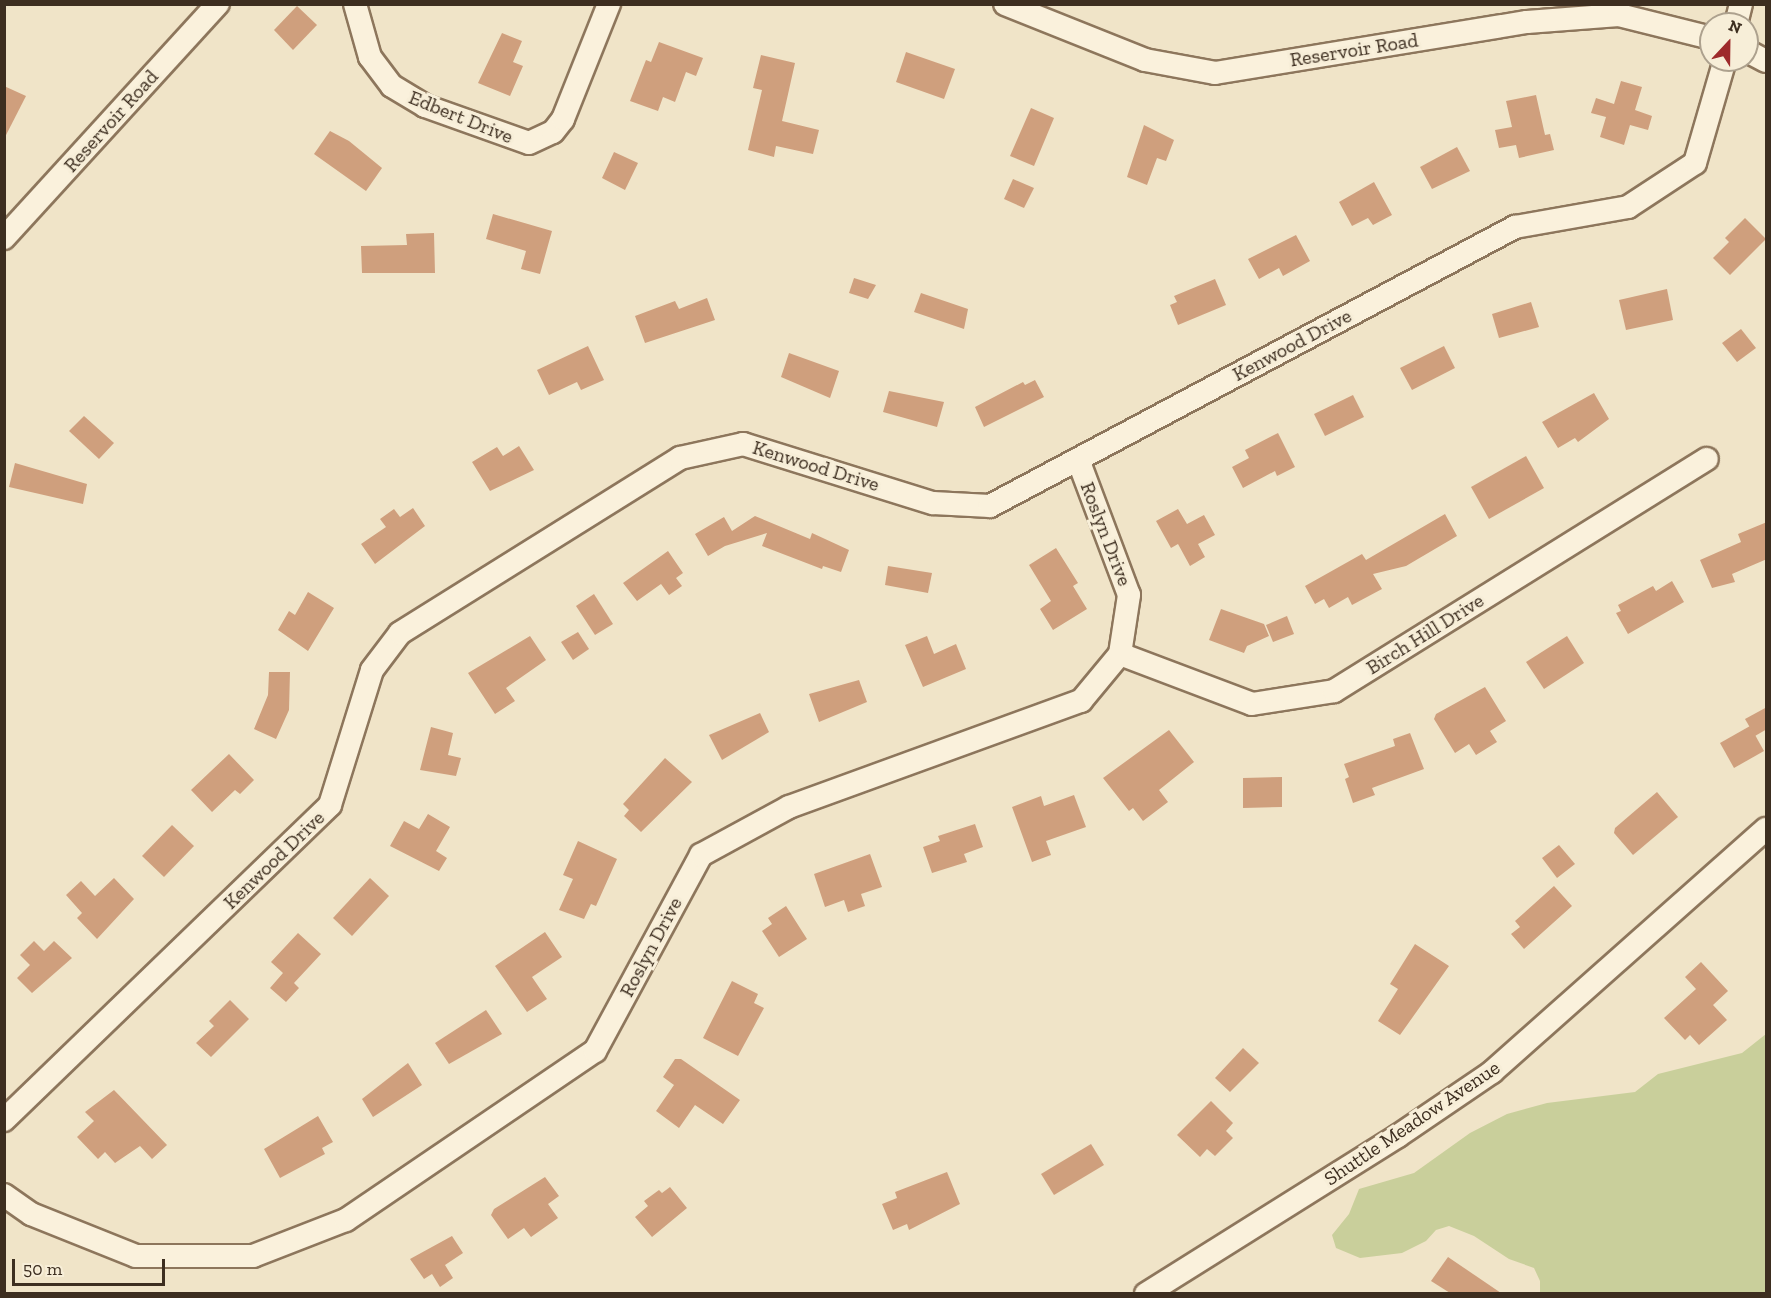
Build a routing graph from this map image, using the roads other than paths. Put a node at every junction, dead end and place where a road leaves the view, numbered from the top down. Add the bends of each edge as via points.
1 (218, 4) edge
2 (355, 4) edge
3 (609, 4) edge
4 (1005, 4) edge
5 (1699, 35) edge
6 (1722, 72) edge
7 (4, 238) edge
8 (1078, 459) junction
9 (1707, 459) dead end
10 (1120, 654) junction
11 (1767, 830) edge
12 (4, 1120) edge
13 (4, 1195) edge
14 (1146, 1293) edge

1 - 7 street, Reservoir Road
2 - 3 street, Edbert Drive via 370,57 392,86 424,106 529,143 553,132 563,119
4 - 5 street, Reservoir Road via 1145,60 1215,73 1527,22 1619,15
6 - 8 street, Kenwood Drive via 1695,163 1628,207 1515,227
8 - 10 street, Roslyn Drive via 1129,595
8 - 12 street, Kenwood Drive via 990,506 933,503 743,444 680,458 400,633 372,670 330,805
9 - 10 street, Birch Hill Drive via 1334,691 1252,704
10 - 13 street, Roslyn Drive via 1081,701 789,807 700,855 595,1051 346,1220 253,1256 136,1256 31,1214
11 - 14 street, Shuttle Meadow Avenue via 1492,1072 1398,1137

